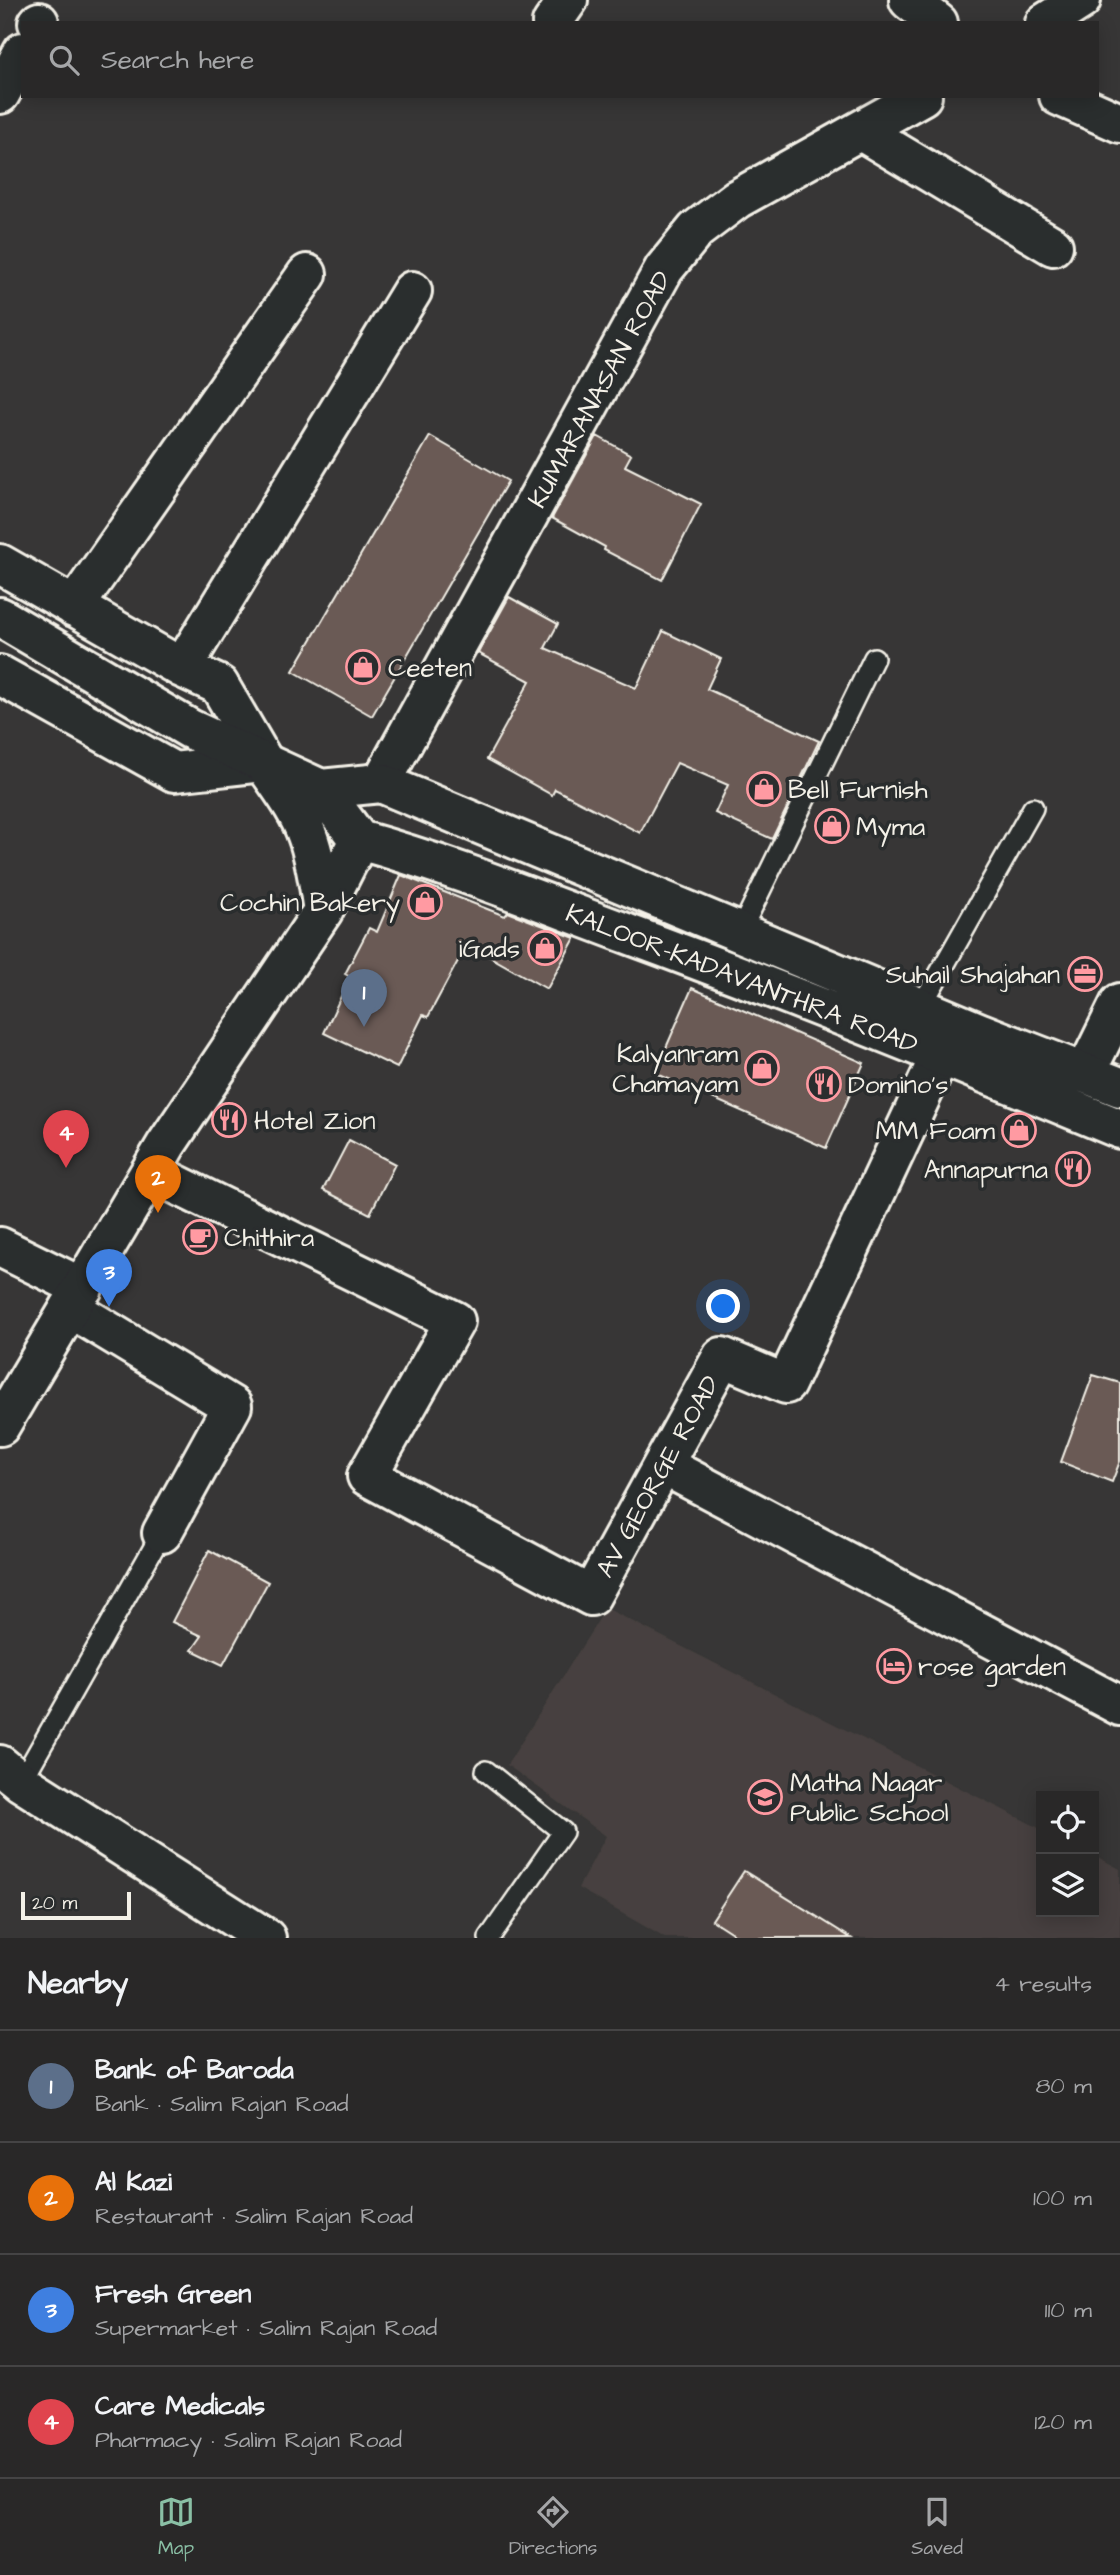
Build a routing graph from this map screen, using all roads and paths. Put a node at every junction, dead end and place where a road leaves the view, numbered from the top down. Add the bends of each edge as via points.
1 (568, 0) edge
2 (909, 0) edge
3 (1080, 0) edge
4 (553, 21) edge
5 (935, 21) edge
6 (1048, 21) edge
7 (21, 56) edge
8 (0, 94) edge
9 (919, 98) edge
10 (1064, 98) edge
11 (1120, 123) edge
12 (861, 131) junction
13 (1053, 246) dead end
14 (307, 274) dead end
15 (412, 291) dead end
16 (0, 564) edge
17 (74, 607) junction
18 (0, 617) edge
19 (874, 657) dead end
20 (181, 668) junction
21 (0, 676) edge
22 (264, 762) junction
23 (381, 783) junction
24 (321, 789) junction
25 (1033, 808) dead end
26 (359, 840) junction
27 (323, 911) junction
28 (740, 932) junction
29 (1120, 1003) edge
30 (920, 1008) junction
31 (941, 1054) junction
32 (1103, 1080) edge
33 (1120, 1129) edge
34 (151, 1172) junction
35 (0, 1247) edge
36 (76, 1298) junction
37 (0, 1426) edge
38 (663, 1465) junction
39 (162, 1534) joint
40 (1120, 1706) edge
41 (486, 1771) dead end
42 (10, 1773) edge
43 (266, 1938) edge
44 (489, 1938) edge

1 - 4 street
2 - 5 street
3 - 6 street
7 - 8 street
9 - 12 street, KUMARANASAN ROAD
10 - 11 street
12 - 13 street
12 - 23 street, KUMARANASAN ROAD via 737,199 696,230 664,269
14 - 17 street
15 - 20 street
16 - 17 street
17 - 20 street
18 - 22 street via 190,729
19 - 28 lane
20 - 22 street via 219,685
21 - 22 street via 174,772
22 - 24 street
22 - 27 street via 307,834
23 - 24 street
23 - 28 street, KALOOR-KADAVANTHRA ROAD
24 - 26 street
25 - 30 lane
26 - 27 street
26 - 31 street, KALOOR-KADAVANTHRA ROAD via 476,877
27 - 34 street
28 - 30 street, KALOOR-KADAVANTHRA ROAD
29 - 32 street
30 - 32 street, KALOOR-KADAVANTHRA ROAD
31 - 33 street, KALOOR-KADAVANTHRA ROAD
31 - 38 street, AV GEORGE ROAD via 786,1384 722,1357
34 - 36 street
34 - 38 street, AV GEORGE ROAD via 455,1321 367,1476 591,1596
35 - 36 street
36 - 37 street
36 - 39 street via 232,1406
38 - 40 street
39 - 42 lane
41 - 44 lane via 563,1832
42 - 43 street

